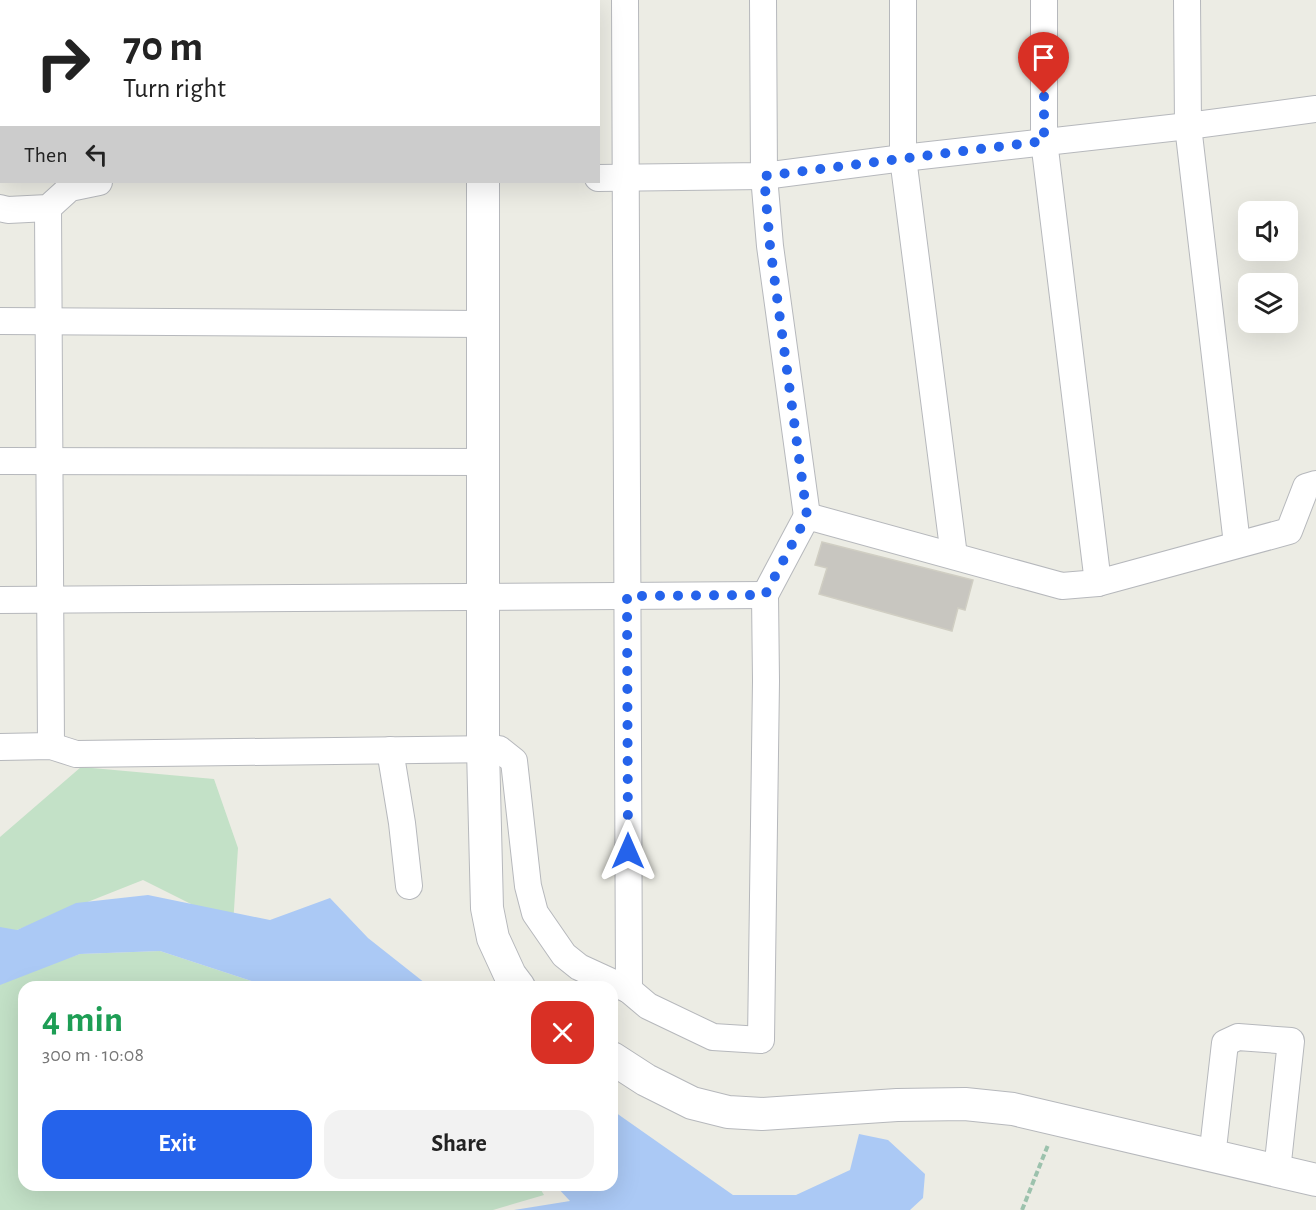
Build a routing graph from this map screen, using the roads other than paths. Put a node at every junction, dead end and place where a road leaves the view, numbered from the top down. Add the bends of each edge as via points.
1 (625, 0) edge
2 (763, 0) edge
3 (903, 0) edge
4 (1044, 0) edge
5 (1187, 0) edge
6 (1316, 109) edge
7 (1188, 126) junction
8 (1044, 141) junction
9 (903, 158) junction
10 (764, 176) junction
11 (600, 178) edge
12 (625, 178) junction
13 (94, 183) edge
14 (483, 183) edge
15 (0, 208) edge
16 (48, 208) junction
17 (0, 321) edge
18 (49, 321) junction
19 (483, 324) junction
20 (0, 461) edge
21 (50, 461) junction
22 (483, 462) junction
23 (1316, 484) edge
24 (807, 516) junction
25 (1237, 544) junction
26 (954, 556) junction
27 (1098, 583) junction
28 (765, 595) junction
29 (627, 596) junction
30 (484, 597) junction
31 (0, 600) edge
32 (51, 600) junction
33 (51, 746) junction
34 (0, 747) edge
35 (483, 749) junction
36 (390, 750) junction
37 (409, 886) dead end
38 (514, 981) edge
39 (609, 981) edge
40 (618, 985) edge
41 (629, 990) junction
42 (618, 1062) edge
43 (1210, 1155) junction
44 (1277, 1171) junction
45 (1316, 1180) edge

1 - 12 street
2 - 10 street
3 - 9 street
4 - 8 street
5 - 7 street
6 - 7 street
7 - 8 street
7 - 25 street
8 - 9 street
8 - 27 street
9 - 10 street
9 - 26 street
10 - 12 street
10 - 24 street
11 - 12 street
12 - 29 street
13 - 16 street via 70,188
14 - 19 street
15 - 16 street
16 - 18 street
17 - 18 street
18 - 19 street
18 - 21 street
19 - 22 street
20 - 21 street
21 - 22 street
21 - 32 street
22 - 30 street
23 - 25 street via 1306,487 1289,531
24 - 26 street
24 - 28 street
25 - 27 street
26 - 27 street via 1062,586
28 - 29 street
28 - 41 street via 761,1040 713,1037 648,1006
29 - 30 street
29 - 41 street
30 - 32 street
30 - 35 street
31 - 32 street
32 - 33 street
33 - 34 street
33 - 36 street via 76,754
35 - 36 street
35 - 38 street via 487,908 493,938
35 - 39 street via 499,749 514,761 528,886 535,914 564,955
36 - 37 street
40 - 41 street
42 - 43 street via 692,1103 728,1112 762,1114 965,1104 1013,1109
43 - 44 street
43 - 44 street via 1225,1043 1239,1037 1291,1041
44 - 45 street

